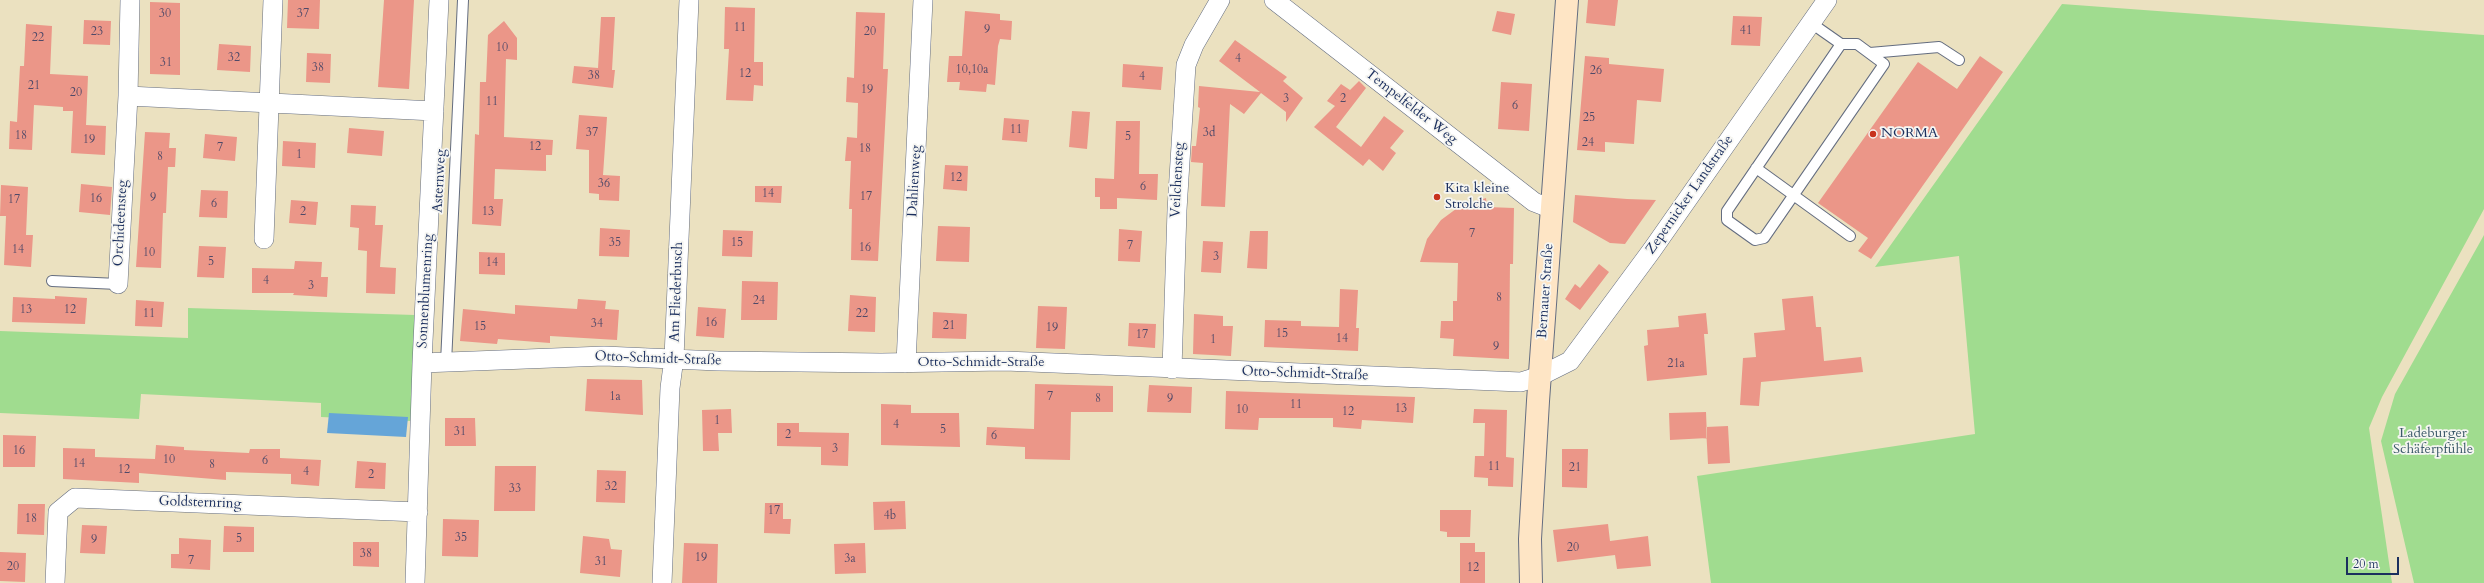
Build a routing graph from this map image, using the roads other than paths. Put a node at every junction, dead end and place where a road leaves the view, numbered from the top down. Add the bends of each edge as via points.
1 (130, 0) edge
2 (273, 0) edge
3 (439, 0) edge
4 (463, 0) edge
5 (690, 0) edge
6 (923, 0) edge
7 (1220, 0) edge
8 (1274, 0) edge
9 (1567, 0) edge
10 (1827, 0) edge
11 (1811, 23) junction
12 (1841, 44) junction
13 (1870, 53) junction
14 (1959, 60) dead end
15 (128, 96) junction
16 (270, 102) junction
17 (434, 111) junction
18 (1756, 168) junction
19 (1794, 195) junction
20 (1552, 209) junction
21 (1850, 236) dead end
22 (264, 239) dead end
23 (52, 281) dead end
24 (118, 284) joint
25 (674, 358) junction
26 (422, 362) junction
27 (446, 363) junction
28 (906, 363) junction
29 (1172, 369) junction
30 (1540, 376) junction
31 (418, 512) junction
32 (55, 583) edge
33 (415, 583) edge
34 (662, 583) edge
35 (1531, 583) edge

1 - 15 street, Orchideensteg
2 - 16 street
3 - 17 street, Sonnenblumenring
4 - 27 lane, Asternweg
5 - 25 street, Am Fliederbusch
6 - 28 street, Dahlienweg
7 - 29 street, Veilchensteg via 1194,45 1186,66 1177,210
8 - 20 street, Tempelfelder Weg via 1534,202
9 - 20 main road, Bernauer Straße
10 - 11 street, Zepernicker Landstraße
11 - 12 lane
11 - 30 street, Zepernicker Landstraße via 1652,250 1570,361
12 - 13 lane via 1857,44
12 - 18 lane
13 - 14 lane via 1939,47
13 - 19 lane via 1884,64
15 - 16 street
15 - 24 street, Orchideensteg
16 - 17 street
16 - 22 street
17 - 26 street, Sonnenblumenring
18 - 19 lane
18 - 19 lane via 1727,211 1727,220 1755,240 1764,238
19 - 21 lane
20 - 30 main road, Bernauer Straße
23 - 24 lane, Orchideensteg
25 - 27 street, Otto-Schmidt-Straße via 604,356
25 - 28 street, Otto-Schmidt-Straße via 718,361
25 - 34 street, Am Fliederbusch via 670,388
26 - 27 street, Otto-Schmidt-Straße
26 - 31 street, Sonnenblumenring
28 - 29 street, Otto-Schmidt-Straße via 1005,361
29 - 30 street, Otto-Schmidt-Straße via 1521,382
30 - 35 main road, Bernauer Straße via 1530,539
31 - 32 street, Goldsternring via 75,498 58,512
31 - 33 street, Sonnenblumenring

